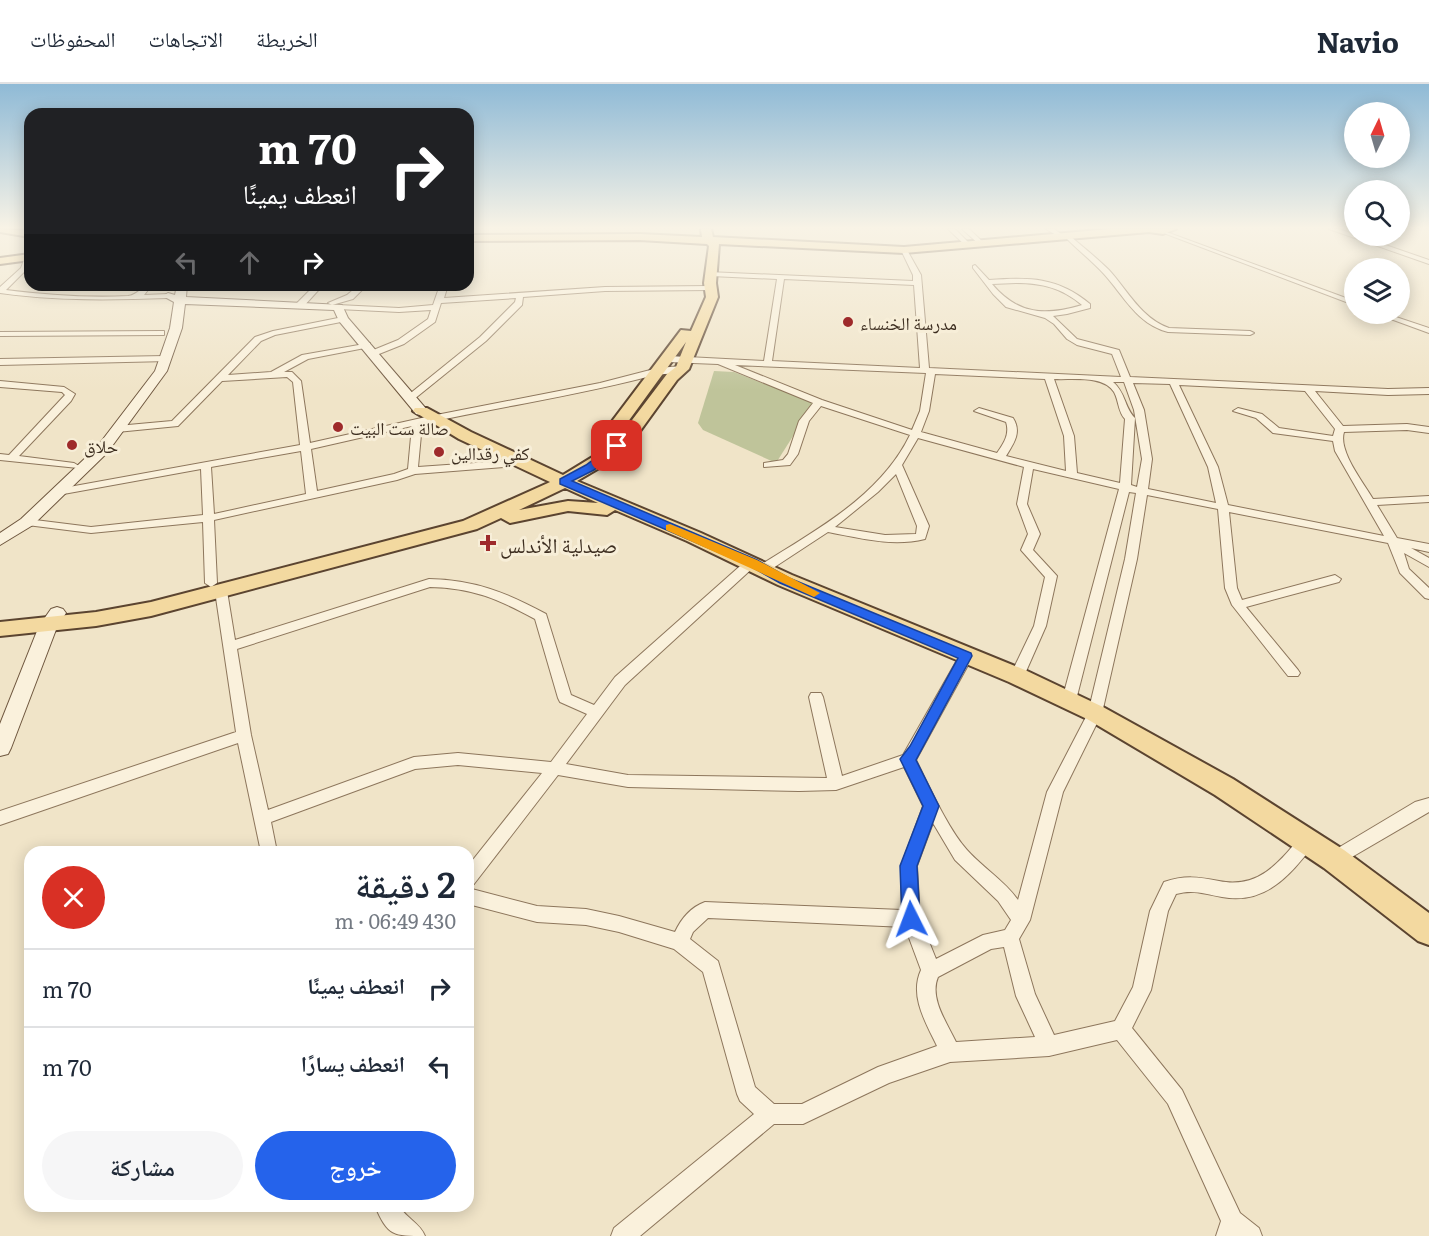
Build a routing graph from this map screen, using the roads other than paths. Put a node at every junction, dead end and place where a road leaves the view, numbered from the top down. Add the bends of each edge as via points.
1 (708, 283) junction
2 (780, 283) edge
3 (912, 283) edge
4 (917, 283) joint
5 (990, 283) edge
6 (1047, 283) edge
7 (1115, 283) edge
8 (1303, 283) edge
9 (1313, 283) edge
10 (24, 287) edge
11 (0, 291) edge
12 (142, 291) edge
13 (314, 291) edge
14 (356, 291) edge
15 (442, 291) edge
16 (15, 292) junction
17 (172, 294) edge
18 (1344, 294) edge
19 (520, 295) junction
20 (136, 297) junction
21 (350, 297) junction
22 (0, 299) edge
23 (1344, 299) edge
24 (437, 304) junction
25 (300, 305) junction
26 (319, 306) junction
27 (340, 313) junction
28 (1044, 314) junction
29 (1410, 318) edge
30 (1410, 324) edge
31 (1429, 325) edge
32 (1429, 331) edge
33 (0, 333) edge
34 (161, 333) junction
35 (1250, 333) dead end
36 (371, 349) junction
37 (161, 359) junction
38 (716, 360) junction
39 (0, 362) edge
40 (768, 362) junction
41 (683, 364) junction
42 (663, 365) junction
43 (928, 370) junction
44 (273, 374) junction
45 (1049, 376) junction
46 (221, 378) junction
47 (1103, 378) junction
48 (1126, 379) junction
49 (1173, 381) junction
50 (0, 384) edge
51 (1308, 388) junction
52 (1429, 391) edge
53 (819, 402) junction
54 (979, 411) dead end
55 (1238, 411) dead end
56 (422, 415) junction
57 (117, 429) junction
58 (1429, 430) edge
59 (916, 434) junction
60 (1339, 434) junction
61 (306, 447) junction
62 (0, 457) edge
63 (13, 457) junction
64 (1000, 457) junction
65 (206, 465) junction
66 (768, 465) dead end
67 (897, 465) junction
68 (1029, 465) junction
69 (512, 468) junction
70 (413, 471) junction
71 (70, 473) junction
72 (1072, 476) junction
73 (553, 482) junction
74 (1125, 488) junction
75 (1142, 491) junction
76 (58, 492) junction
77 (522, 492) junction
78 (312, 495) junction
79 (1429, 499) edge
80 (1369, 502) junction
81 (1223, 507) junction
82 (607, 509) junction
83 (209, 518) junction
84 (27, 522) junction
85 (470, 525) junction
86 (825, 528) junction
87 (0, 530) edge
88 (0, 540) edge
89 (1394, 543) junction
90 (1429, 548) edge
91 (1429, 563) edge
92 (753, 567) junction
93 (1335, 579) dead end
94 (216, 587) junction
95 (1429, 595) edge
96 (1238, 605) junction
97 (0, 615) edge
98 (53, 619) junction
99 (0, 629) edge
100 (230, 646) junction
101 (966, 656) junction
102 (1293, 673) dead end
103 (1017, 676) junction
104 (816, 697) dead end
105 (1070, 700) junction
106 (595, 711) junction
107 (1095, 713) junction
108 (244, 735) junction
109 (0, 748) edge
110 (908, 759) junction
111 (554, 768) junction
112 (836, 784) junction
113 (1429, 805) edge
114 (931, 806) junction
115 (0, 818) edge
116 (261, 819) junction
117 (1307, 841) junction
118 (268, 846) edge
119 (1334, 859) junction
120 (474, 871) edge
121 (474, 898) edge
122 (911, 919) junction
123 (1021, 920) junction
124 (1429, 931) edge
125 (1010, 938) junction
126 (679, 942) junction
127 (931, 971) junction
128 (1121, 1029) junction
129 (1049, 1046) junction
130 (950, 1052) junction
131 (770, 1114) junction
132 (390, 1212) edge
133 (1229, 1228) edge
134 (414, 1236) edge
135 (622, 1236) edge
136 (1251, 1236) edge

1 - 19 street
1 - 41 main road via 712,297
1 - 42 main road via 687,331
2 - 40 street
3 - 4 street
4 - 43 street
5 - 28 street via 1009,305
6 - 28 street via 1087,306
7 - 35 street via 1146,320 1157,327
8 - 23 street
9 - 18 street
10 - 16 street
11 - 16 street
12 - 20 street
13 - 25 street
14 - 21 street
15 - 24 street
16 - 20 street via 57,297
16 - 22 street
17 - 20 street
17 - 25 street
17 - 34 street
17 - 37 street via 176,328
19 - 24 street
19 - 56 street via 519,303 483,339
21 - 26 street
21 - 27 street
24 - 27 street
24 - 36 street via 432,320 401,342
25 - 26 street
26 - 27 street
27 - 36 street
27 - 46 street via 265,336
28 - 48 street via 1055,320 1066,336 1116,352
29 - 31 street
30 - 32 street
33 - 34 street
34 - 37 street
36 - 44 street via 306,357
36 - 56 street
37 - 39 street
37 - 57 street via 161,370
37 - 71 street
38 - 40 street
38 - 41 street
38 - 53 street
40 - 43 street
41 - 42 street
41 - 42 street
41 - 73 main road via 629,435 605,457
42 - 56 street via 601,386
42 - 73 main road via 611,433
43 - 45 street
43 - 59 street
44 - 46 street
44 - 61 street via 289,374 297,381
45 - 47 street
45 - 72 street via 1069,436
46 - 57 street via 175,424
47 - 48 street
47 - 74 street via 1118,391 1125,415 1130,418
48 - 49 street
48 - 75 street via 1142,419 1147,459
49 - 51 street
49 - 81 street via 1214,467
50 - 63 street via 64,390 70,394
51 - 52 street
51 - 60 street
53 - 59 street
53 - 66 street via 804,421 786,463
54 - 64 street via 1013,424 1014,432
55 - 60 street via 1259,416 1276,431
56 - 61 street
56 - 69 main road via 477,452
56 - 70 street
56 - 73 main road
57 - 71 street via 102,450
58 - 60 street via 1407,427
59 - 64 street
59 - 67 street
60 - 80 street via 1340,451
61 - 65 street
61 - 78 street
62 - 63 street
63 - 71 street
64 - 68 street
65 - 76 street
65 - 83 street
67 - 86 street via 886,481
67 - 86 street via 923,526 921,537 882,540
68 - 72 street
68 - 103 street via 1022,504 1034,534 1027,550 1051,576 1040,626
69 - 70 street
69 - 73 main road
69 - 77 main road via 527,482
70 - 78 street
71 - 76 street
71 - 87 street
72 - 74 street
73 - 77 main road
73 - 82 main road
73 - 85 main road
73 - 92 main road
74 - 75 street
74 - 105 street
75 - 81 street
75 - 107 street via 1131,559
76 - 84 street
77 - 94 main road via 440,524
78 - 83 street
79 - 80 street
80 - 89 street
81 - 89 street
81 - 96 street via 1231,588
82 - 85 main road via 558,507
82 - 92 main road
83 - 84 street via 92,530
83 - 94 street
84 - 88 street
85 - 94 main road
86 - 92 street
89 - 90 street
89 - 91 street
89 - 95 street via 1404,570
92 - 101 main road
92 - 106 street via 620,681
93 - 96 street
94 - 98 main road via 151,609
94 - 100 street
96 - 102 street
97 - 98 main road
98 - 99 main road
98 - 109 street
100 - 106 street via 429,583 461,583 496,592 540,617 565,698
100 - 108 street
101 - 103 main road
101 - 110 street
103 - 105 main road
104 - 112 street
105 - 107 main road
106 - 111 street
107 - 117 main road via 1224,787
107 - 123 street via 1055,792
108 - 115 street
108 - 116 street
110 - 112 street
110 - 114 street
111 - 112 street via 628,781
111 - 116 street via 458,759 414,763
111 - 120 street
113 - 119 street
114 - 122 street via 909,866
114 - 123 street via 961,855 1004,895
116 - 118 street
117 - 119 main road
117 - 128 street via 1273,879 1239,891 1199,882 1183,882 1170,888 1159,910 1142,990
119 - 124 main road
121 - 126 street via 537,914 619,924
122 - 126 street via 705,910 687,926
122 - 127 street
123 - 125 street
125 - 127 street via 989,941
125 - 129 street via 1026,996
126 - 131 street via 711,966 747,1094
127 - 130 street via 925,978 926,998
128 - 129 street
128 - 133 street via 1175,1097
129 - 130 street
130 - 131 street via 885,1074 803,1114
131 - 135 street
132 - 134 street via 396,1223
133 - 136 street

